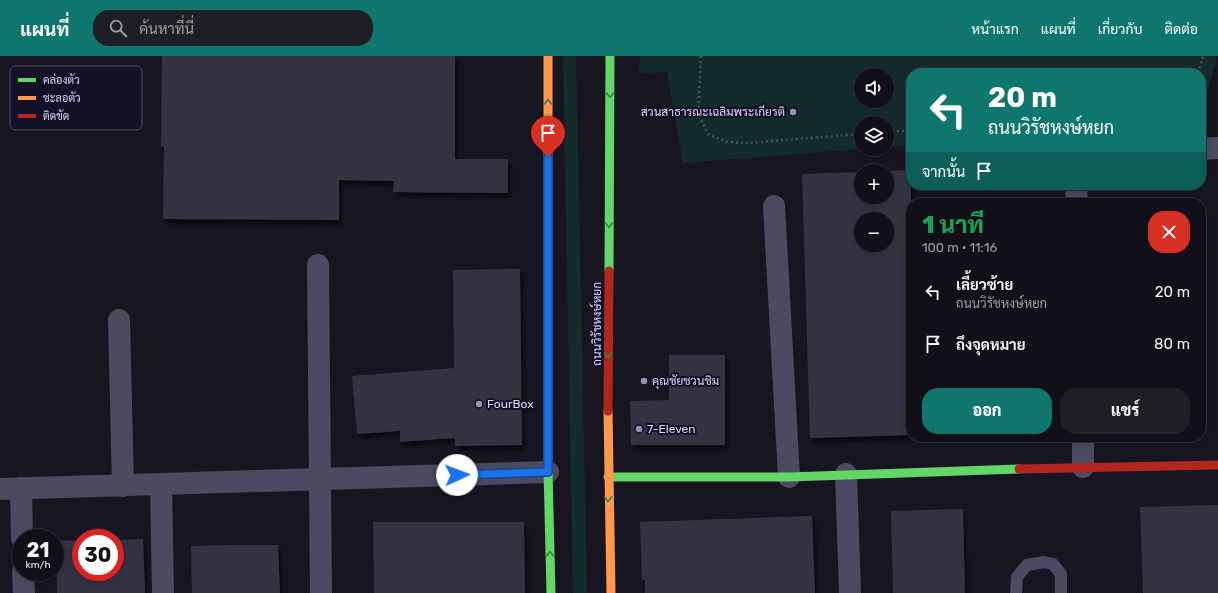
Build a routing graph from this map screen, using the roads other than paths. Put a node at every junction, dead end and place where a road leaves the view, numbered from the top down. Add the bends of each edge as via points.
1 (548, 56) edge
2 (610, 56) edge
3 (1206, 148) edge
4 (1218, 148) edge
5 (774, 206) dead end
6 (318, 265) dead end
7 (119, 320) dead end
8 (1083, 442) edge
9 (1218, 465) edge
10 (1083, 467) junction
11 (548, 472) junction
12 (846, 474) junction
13 (608, 477) junction
14 (789, 477) junction
15 (320, 480) junction
16 (161, 485) junction
17 (123, 486) junction
18 (10, 489) edge
19 (20, 529) edge
20 (23, 581) edge
21 (24, 593) edge
22 (162, 593) edge
23 (321, 593) edge
24 (551, 593) edge
25 (611, 593) edge
26 (850, 593) edge
27 (1016, 593) edge
28 (1061, 593) edge

11 -> 1 main road
2 -> 13 main road, ถนนวิรัชหงษ์หยก
3 - 4 street
5 - 14 street
6 - 15 street
7 - 17 street
8 - 10 street
9 - 10 main road
10 - 12 main road
11 - 15 street
24 -> 11 main road
12 - 14 main road
12 - 26 street
13 - 14 main road
13 -> 25 main road, ถนนวิรัชหงษ์หยก
15 - 16 street
15 - 23 street
16 - 17 street
16 - 22 street
17 - 18 street
18 - 19 street
20 - 21 street
27 - 28 lane via 1017,577 1027,565 1044,562 1053,564 1061,574

